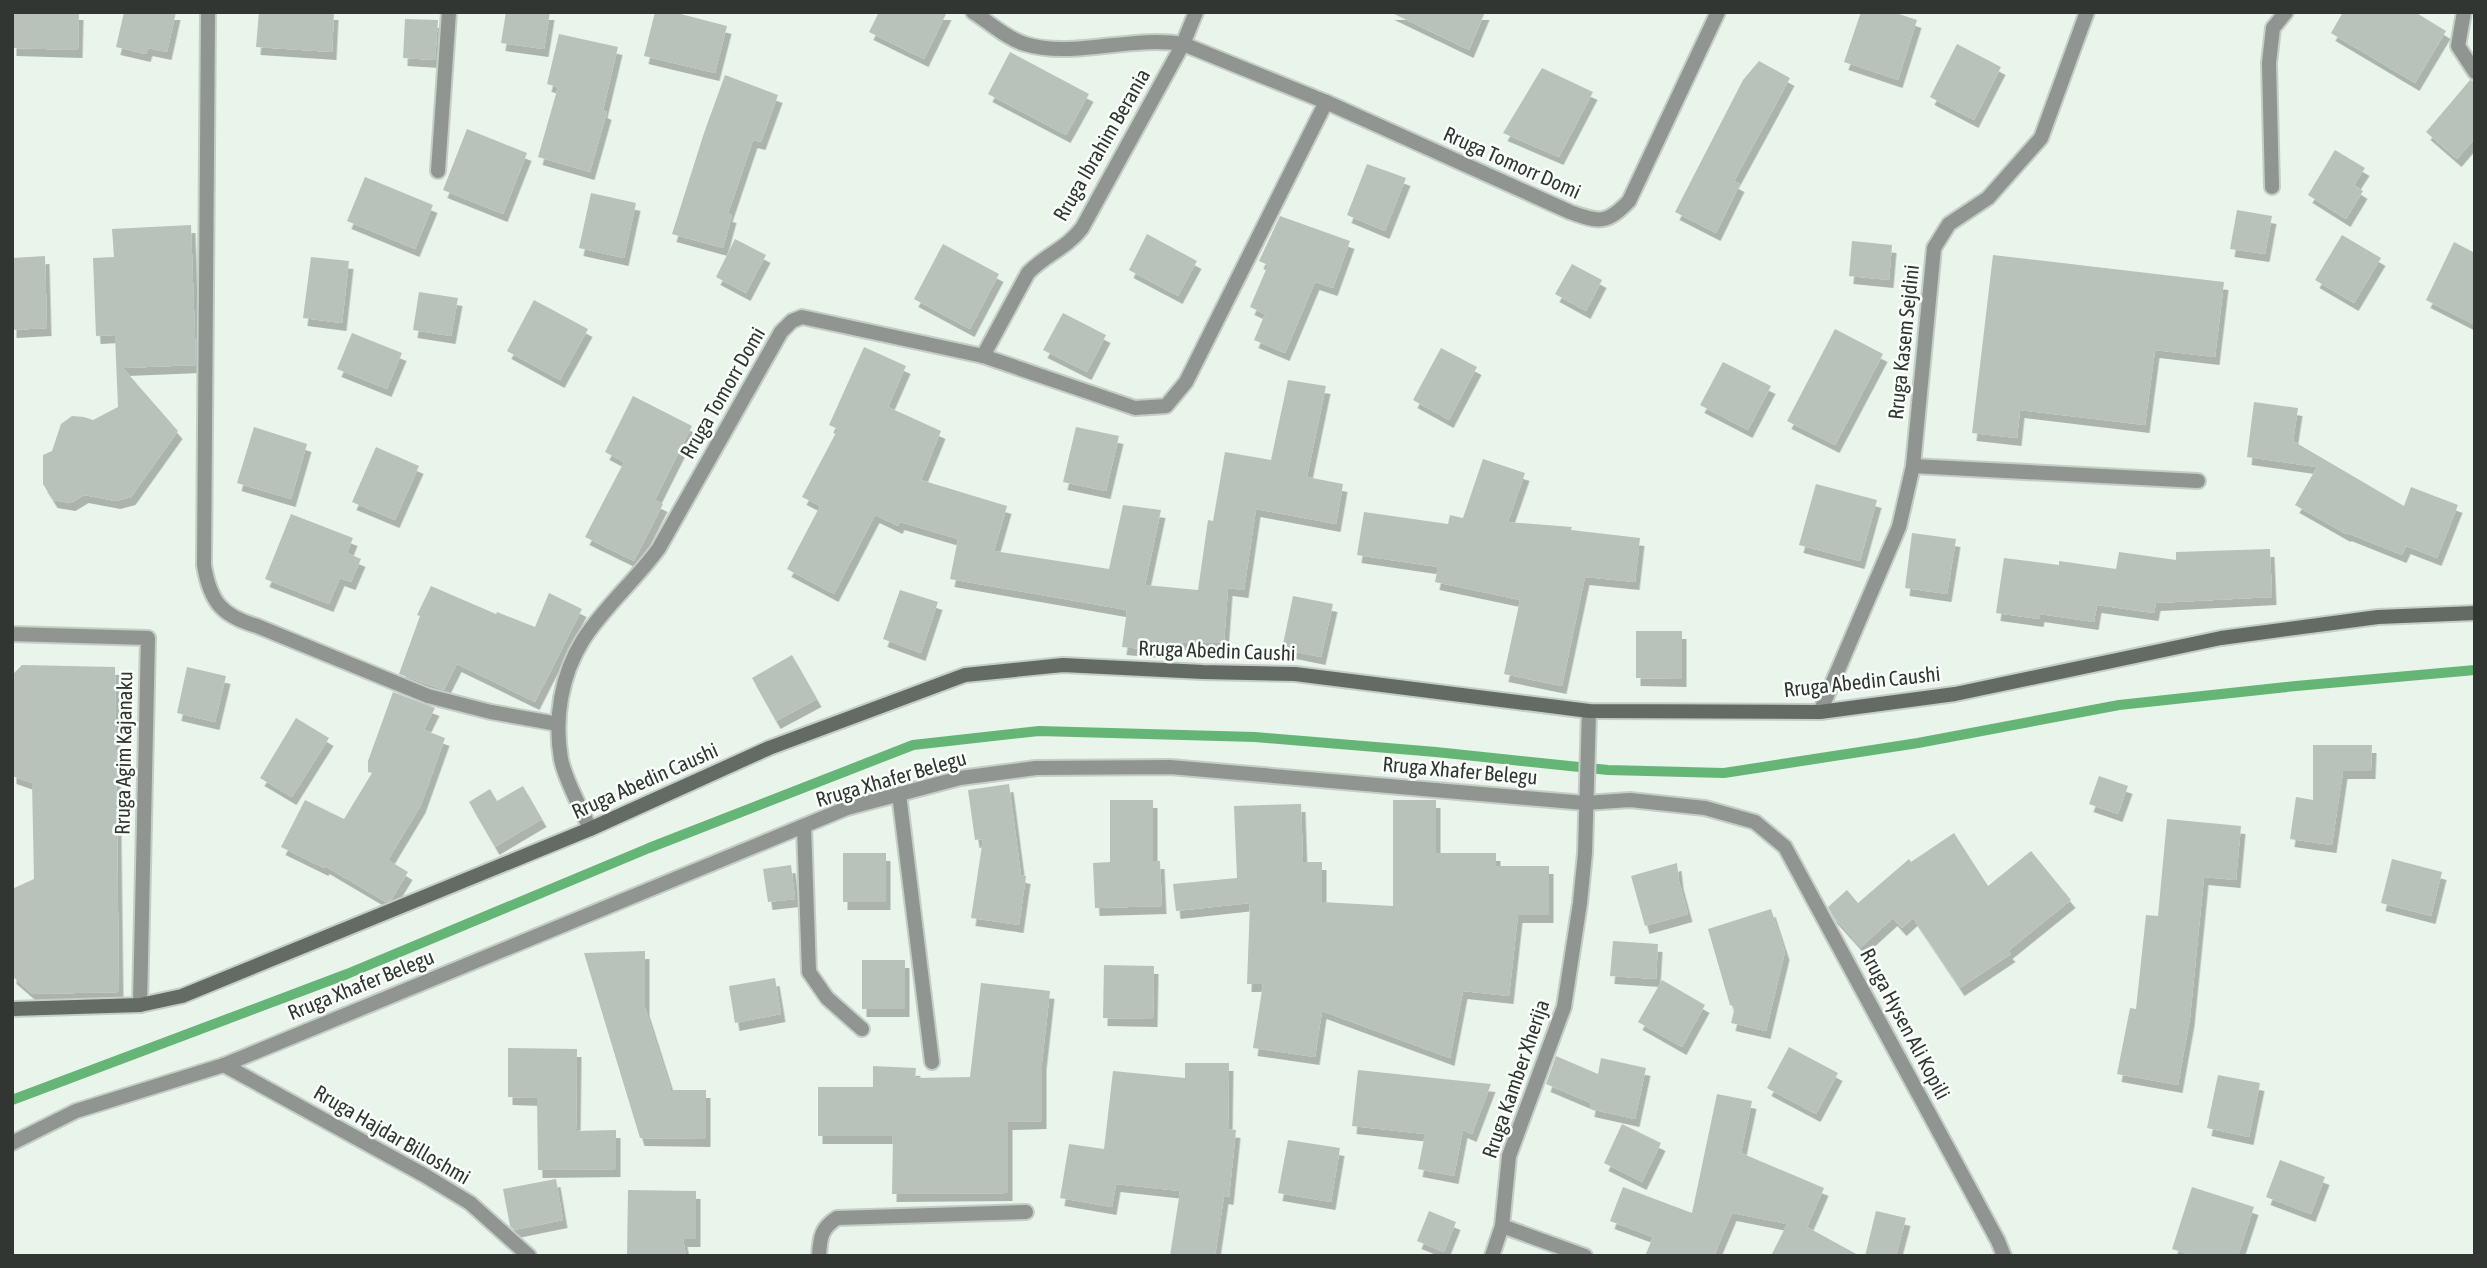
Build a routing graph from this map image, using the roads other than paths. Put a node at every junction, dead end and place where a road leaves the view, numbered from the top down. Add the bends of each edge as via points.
1 (208, 12) edge
2 (449, 12) edge
3 (973, 12) edge
4 (1196, 12) edge
5 (1718, 12) edge
6 (2087, 12) edge
7 (2286, 12) edge
8 (2464, 12) edge
9 (1183, 44) junction
10 (2475, 72) edge
11 (1326, 102) junction
12 (438, 171) dead end
13 (2272, 187) dead end
14 (983, 356) junction
15 (1913, 466) junction
16 (2198, 481) dead end
17 (2475, 612) edge
18 (12, 634) edge
19 (1589, 711) junction
20 (1820, 712) junction
21 (558, 724) junction
22 (898, 794) junction
23 (1585, 796) junction
24 (1755, 822) joint
25 (804, 826) junction
26 (590, 829) junction
27 (140, 1005) junction
28 (12, 1009) edge
29 (862, 1029) dead end
30 (932, 1062) dead end
31 (224, 1065) junction
32 (12, 1143) edge
33 (1026, 1212) dead end
34 (1502, 1226) junction
35 (529, 1256) edge
36 (820, 1256) edge
37 (1492, 1256) edge
38 (1585, 1256) edge
39 (2004, 1256) edge

1 - 21 street via 204,565 211,594 219,607 237,620 428,696
2 - 12 street
3 - 9 street, Rruga Tomorr Domi via 1021,43 1047,49 1160,40
4 - 9 street, Rruga Ibrahim Berania
5 - 11 street, Rruga Tomorr Domi via 1629,201 1605,220 1570,212
6 - 15 street, Rruga Kasem Sejdini via 2041,138 1988,198 1949,224 1934,248
7 - 13 street via 2273,28 2269,63
8 - 10 street via 2458,46
9 - 11 street, Rruga Tomorr Domi
9 - 14 street, Rruga Ibrahim Berania via 1082,228 1028,273
11 - 14 street, Rruga Tomorr Domi via 1186,382 1166,405 1135,408
14 - 21 street, Rruga Tomorr Domi via 802,317 792,321 781,332 659,548 583,639 566,679
15 - 16 street
15 - 20 street, Rruga Kasem Sejdini via 1899,527
17 - 20 main road, Rruga Abedin Caushi via 2378,617 2221,638 1955,694
18 - 27 street, Rruga Agim Kajanaku via 148,638
19 - 20 main road, Rruga Abedin Caushi
19 - 23 street, Rruga Kamber Xherija
19 - 26 main road, Rruga Abedin Caushi via 1296,674 1063,665 965,675 769,748
21 - 26 street, Rruga Tomorr Domi via 561,761
22 - 23 street, Rruga Xhafer Belegu via 960,778 1036,768 1170,767
22 - 25 street, Rruga Xhafer Belegu via 846,808
22 - 30 street
23 - 24 street, Rruga Xhafer Belegu via 1705,808
23 - 34 street, Rruga Kamber Xherija via 1585,853 1564,1007 1509,1156
24 - 39 street, Rruga Hysen Ali Kopili via 1785,846
25 - 29 street via 809,972 827,998
25 - 31 street, Rruga Xhafer Belegu
26 - 27 main road, Rruga Abedin Caushi via 182,996
27 - 28 main road, Rruga Abedin Caushi
31 - 32 street, Rruga Xhafer Belegu via 76,1111
31 - 35 street, Rruga Hajdar Billoshmi via 470,1203
33 - 36 street via 837,1218 826,1225
34 - 37 street, Rruga Kamber Xherija
34 - 38 street

